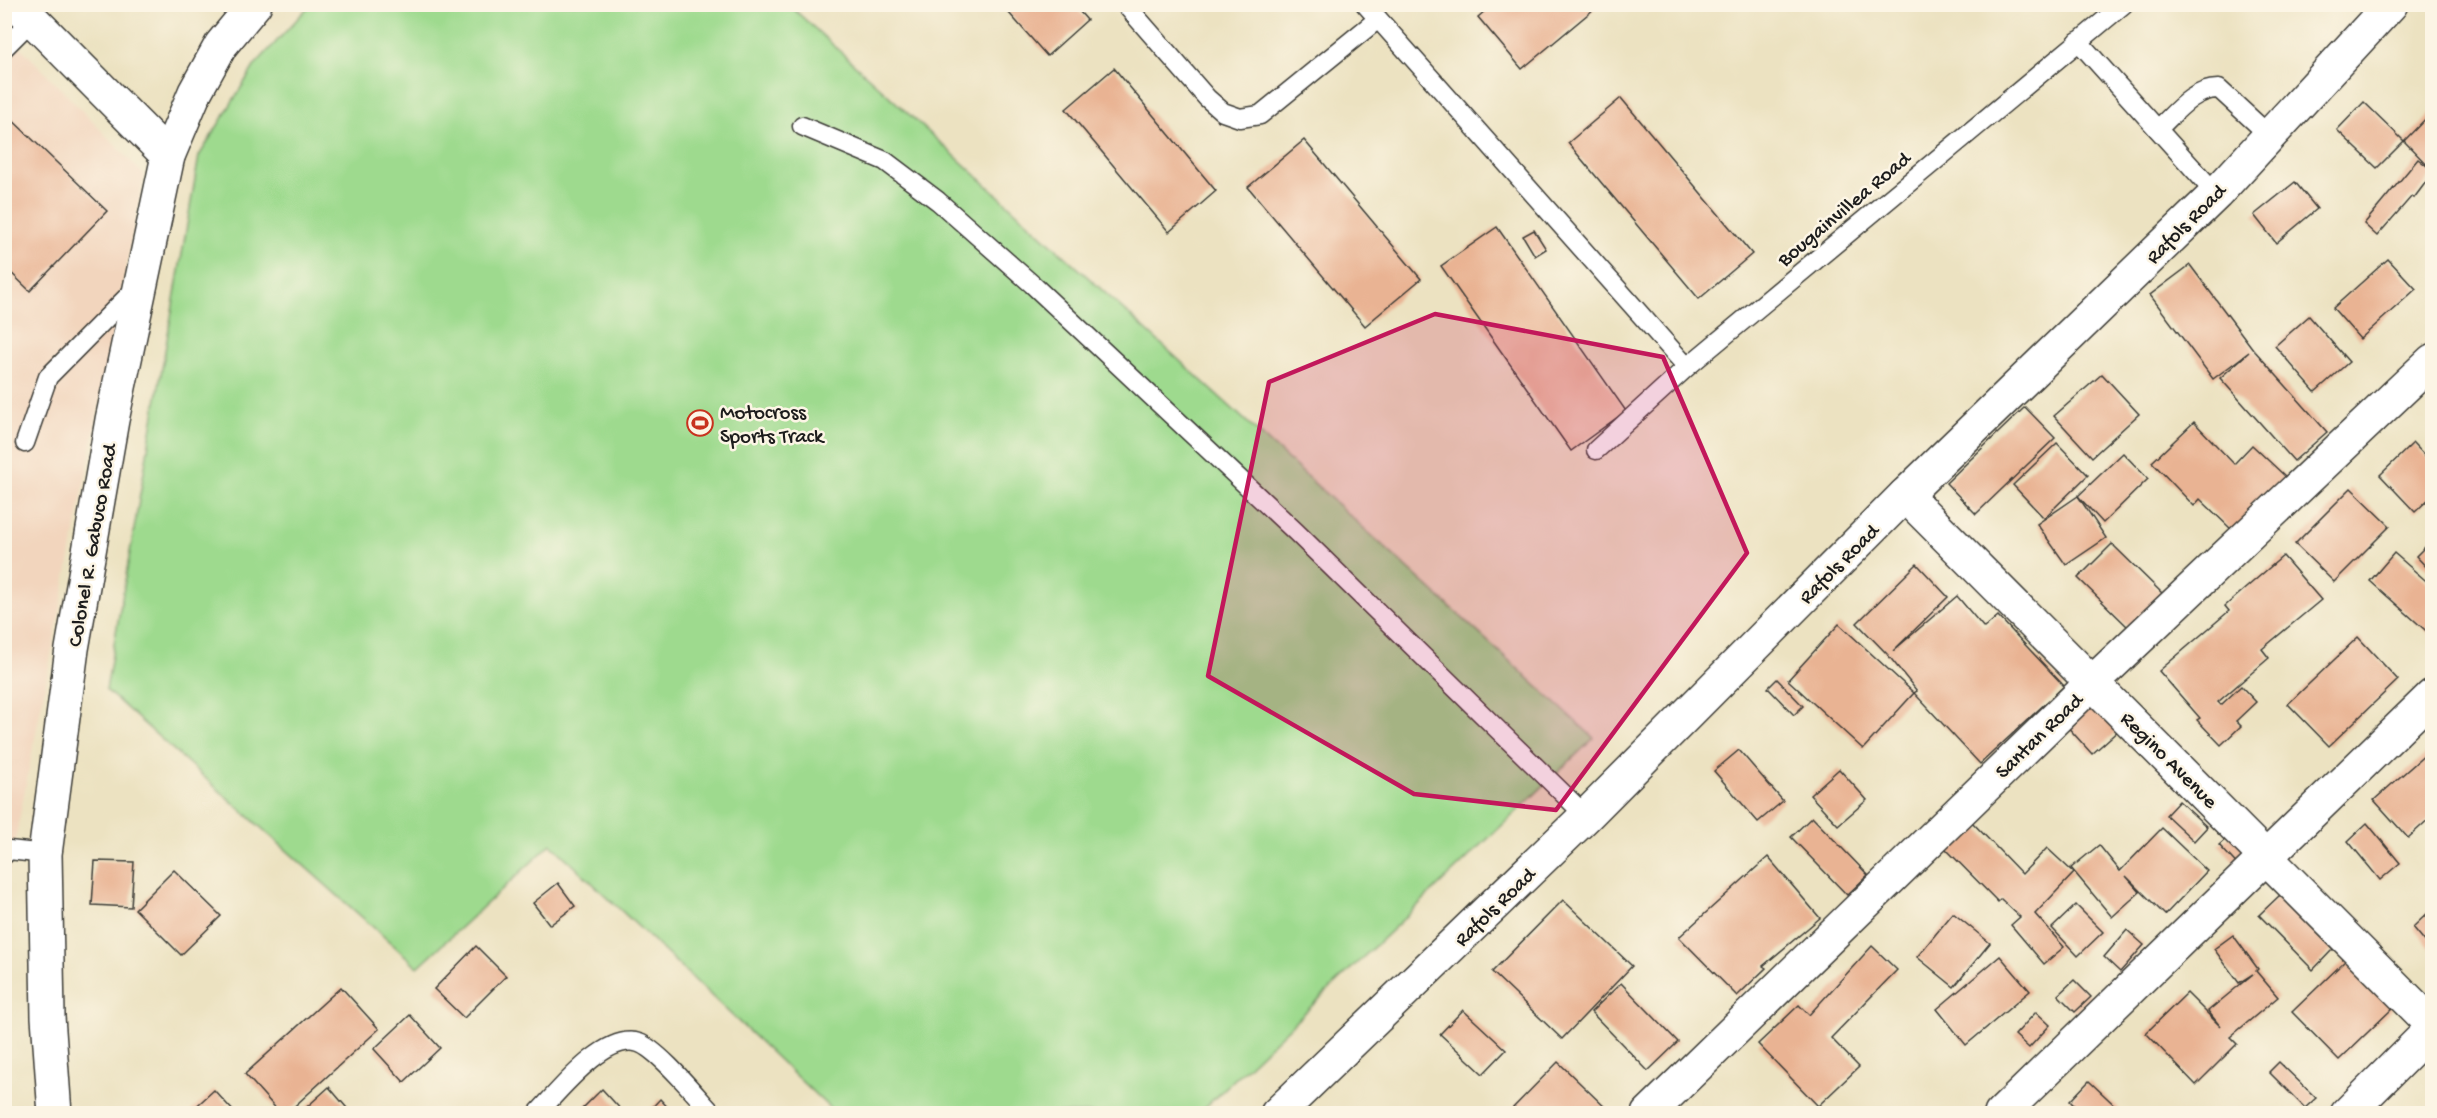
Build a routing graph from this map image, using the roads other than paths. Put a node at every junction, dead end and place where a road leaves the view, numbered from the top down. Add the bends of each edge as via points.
1 (255, 4) edge
2 (1125, 4) edge
3 (1365, 4) edge
4 (2124, 4) edge
5 (2391, 4) edge
6 (25, 12) edge
7 (1378, 20) junction
8 (2078, 41) junction
9 (4, 48) edge
10 (802, 126) dead end
11 (2158, 129) junction
12 (2270, 136) junction
13 (168, 156) junction
14 (2216, 194) junction
15 (140, 283) junction
16 (2433, 361) edge
17 (1687, 367) junction
18 (25, 443) dead end
19 (1596, 450) dead end
20 (1905, 495) junction
21 (2093, 682) junction
22 (2433, 696) edge
23 (1586, 816) junction
24 (45, 854) junction
25 (4, 855) edge
26 (2266, 856) junction
27 (2433, 1027) edge
28 (55, 1113) edge
29 (537, 1113) edge
30 (713, 1113) edge
31 (1277, 1113) edge
32 (1648, 1113) edge
33 (2001, 1113) edge
34 (2347, 1113) edge

1 - 13 street, Colonel R. Gabuco Road via 221,45 195,92
2 - 7 lane via 1207,98 1223,112 1240,118 1260,115
3 - 7 lane
4 - 8 lane, Bougainvillea Road
5 - 12 street, Rafols Road
6 - 9 lane
6 - 13 street
7 - 17 lane
8 - 11 lane
8 - 17 lane, Bougainvillea Road
10 - 23 lane via 885,161 981,238 1296,532
11 - 12 lane via 2207,88 2219,89
11 - 14 lane
12 - 14 street, Rafols Road
13 - 15 street, Colonel R. Gabuco Road
14 - 20 street, Rafols Road
15 - 18 lane via 48,377
15 - 24 street, Colonel R. Gabuco Road via 72,649
16 - 21 street, Santan Road
17 - 19 lane, Bougainvillea Road
20 - 21 street, Regino Avenue
20 - 23 street, Rafols Road
21 - 26 street, Regino Avenue
21 - 32 street, Santan Road
22 - 26 street
23 - 31 street, Rafols Road
24 - 25 lane via 9,850
24 - 28 street, Colonel R. Gabuco Road via 48,1017
26 - 27 street, Regino Avenue
26 - 33 street
27 - 34 street
29 - 30 lane via 593,1059 623,1041 639,1043 653,1052

